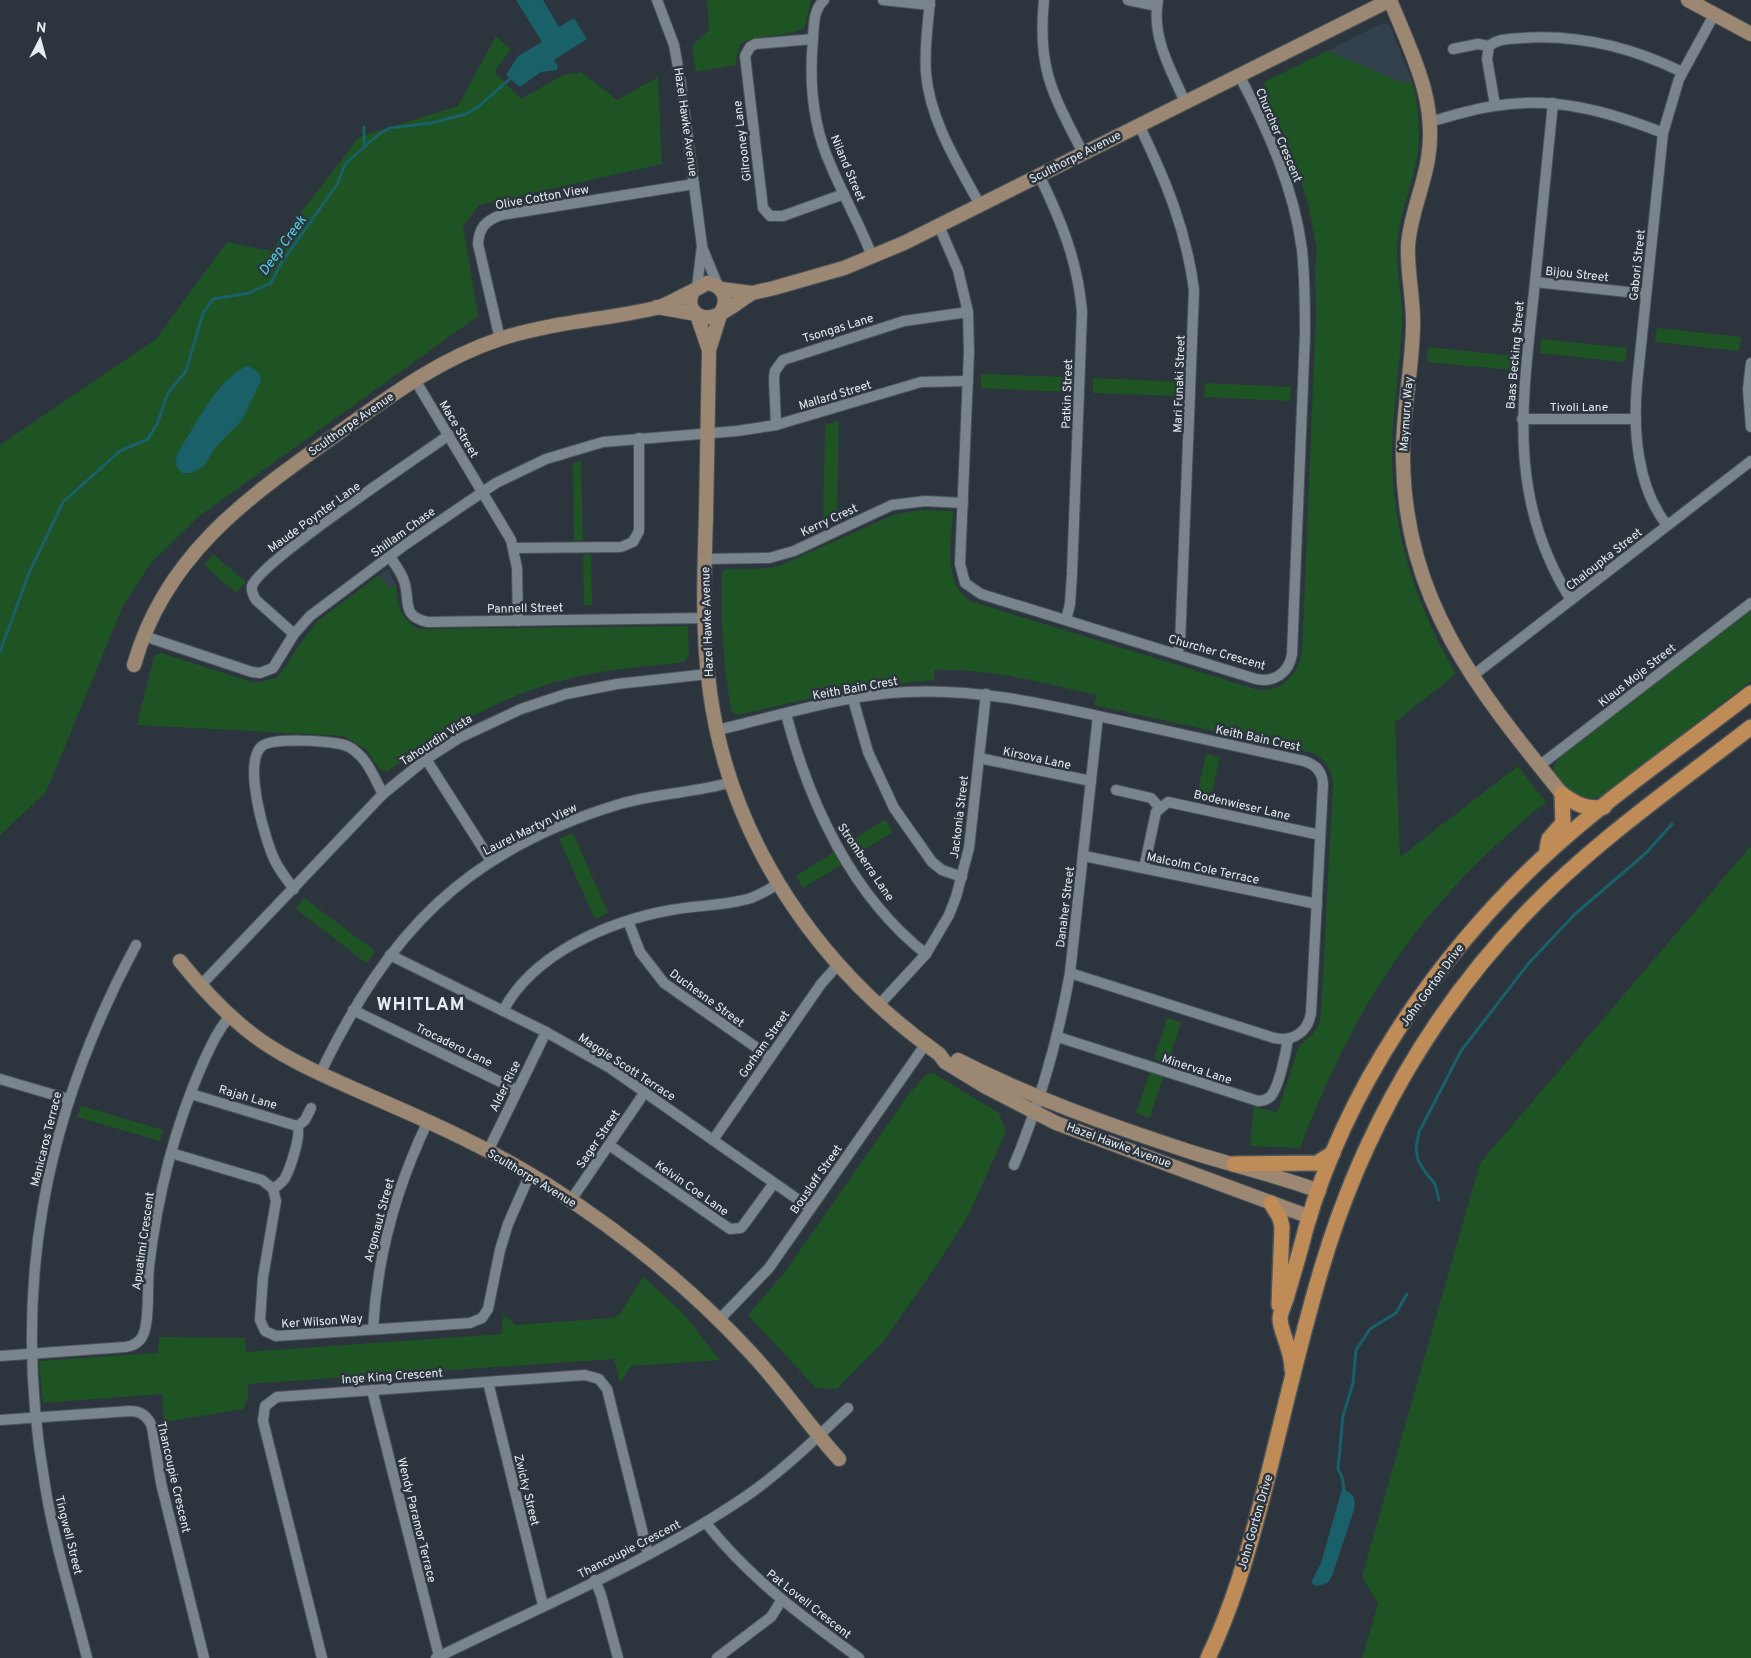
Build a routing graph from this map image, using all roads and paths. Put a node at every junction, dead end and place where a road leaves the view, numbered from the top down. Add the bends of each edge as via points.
1 (657, 0) edge
2 (824, 0) edge
3 (883, 0) edge
4 (1044, 0) edge
5 (1128, 0) edge
6 (1390, 0) edge
7 (1688, 0) edge
8 (930, 2) edge
9 (1158, 3) edge
10 (1715, 13) junction
11 (1751, 34) edge
12 (812, 39) junction
13 (1490, 46) junction
14 (1454, 49) dead end
15 (1682, 72) junction
16 (1239, 75) junction
17 (1185, 102) junction
18 (1553, 103) junction
19 (1495, 106) junction
20 (1430, 122) junction
21 (1139, 125) junction
22 (1663, 133) junction
23 (1084, 153) junction
24 (1039, 176) junction
25 (694, 184) junction
26 (844, 194) junction
27 (980, 205) junction
28 (939, 226) junction
29 (702, 246) junction
30 (872, 256) junction
31 (1535, 282) junction
32 (719, 288) junction
33 (695, 289) junction
34 (752, 293) junction
35 (1646, 294) junction
36 (657, 308) junction
37 (722, 312) junction
38 (968, 312) junction
39 (697, 315) junction
40 (500, 339) junction
41 (709, 350) junction
42 (1751, 363) edge
43 (415, 380) junction
44 (968, 381) junction
45 (1522, 419) junction
46 (1636, 419) junction
47 (776, 425) junction
48 (1751, 427) edge
49 (708, 433) junction
50 (449, 435) junction
51 (639, 438) junction
52 (1751, 461) edge
53 (482, 491) junction
54 (963, 503) junction
55 (1667, 525) junction
56 (513, 548) junction
57 (390, 557) junction
58 (705, 559) junction
59 (1571, 600) junction
60 (1751, 603) edge
61 (705, 618) junction
62 (1066, 620) junction
63 (518, 621) junction
64 (294, 634) junction
65 (144, 636) junction
66 (1177, 654) junction
67 (134, 665) dead end
68 (708, 674) junction
69 (1471, 677) junction
70 (1751, 693) edge
71 (986, 694) junction
72 (853, 699) junction
73 (786, 714) junction
74 (1098, 716) junction
75 (1751, 727) edge
76 (717, 730) junction
77 (979, 758) junction
78 (426, 759) junction
79 (1538, 766) junction
80 (1091, 781) junction
81 (732, 782) junction
82 (1116, 790) dead end
83 (383, 794) junction
84 (1562, 794) junction
85 (1604, 806) junction
86 (1159, 807) junction
87 (1320, 835) junction
88 (1084, 856) junction
89 (1545, 856) junction
90 (491, 861) junction
91 (1144, 868) junction
92 (962, 877) junction
93 (778, 884) junction
94 (294, 889) junction
95 (1317, 904) junction
96 (628, 921) junction
97 (136, 944) dead end
98 (926, 954) junction
99 (390, 955) junction
100 (180, 961) dead end
101 (837, 966) junction
102 (1070, 973) junction
103 (200, 986) junction
104 (878, 1006) junction
105 (353, 1010) junction
106 (503, 1011) junction
107 (230, 1016) junction
108 (546, 1032) junction
109 (1058, 1037) junction
110 (1288, 1039) junction
111 (926, 1045) junction
112 (939, 1054) junction
113 (770, 1058) junction
114 (320, 1074) junction
115 (0, 1079) edge
116 (517, 1090) junction
117 (645, 1092) junction
118 (191, 1094) junction
119 (1040, 1098) junction
120 (68, 1099) junction
121 (311, 1108) dead end
122 (1034, 1113) junction
123 (428, 1121) junction
124 (298, 1126) junction
125 (713, 1140) junction
126 (609, 1146) junction
127 (488, 1151) junction
128 (1333, 1153) junction
129 (171, 1154) junction
130 (1234, 1164) junction
131 (1014, 1165) dead end
132 (530, 1174) junction
133 (774, 1183) junction
134 (273, 1189) junction
135 (1319, 1191) junction
136 (571, 1200) junction
137 (1345, 1200) junction
138 (1271, 1203) junction
139 (810, 1208) junction
140 (1310, 1217) junction
141 (1335, 1226) junction
142 (1280, 1319) junction
143 (719, 1320) junction
144 (373, 1330) junction
145 (31, 1353) junction
146 (0, 1356) edge
147 (488, 1382) junction
148 (1292, 1383) junction
149 (372, 1390) junction
150 (848, 1408) dead end
151 (36, 1417) junction
152 (0, 1420) edge
153 (818, 1436) junction
154 (839, 1459) dead end
155 (706, 1523) junction
156 (648, 1554) junction
157 (595, 1580) junction
158 (781, 1601) junction
159 (543, 1605) junction
160 (437, 1657) edge
161 (87, 1658) edge
162 (204, 1658) edge
163 (322, 1658) edge
164 (618, 1658) edge
165 (717, 1658) edge
166 (859, 1658) edge
167 (1208, 1658) edge

1 - 25 street, Hazel Hawke Avenue via 678,63
2 - 12 street, Niland Street via 815,14
3 - 8 street
4 - 23 street via 1041,42 1044,67 1057,102
5 - 9 street
6 - 16 street, Sculthorpe Avenue
6 - 20 street, Maymuru Way via 1426,91
7 - 10 street
8 - 27 street via 926,73 933,108
9 - 17 street via 1161,48
10 - 11 street
10 - 15 street, Gabori Street
12 - 26 street, Niland Street via 811,83 816,118 830,166
12 - 26 street, Gilrooney Lane via 755,44 745,56 763,208 770,216 783,216
13 - 14 street via 1478,44
13 - 15 street via 1510,39 1581,39 1630,50
13 - 19 street via 1488,59
15 - 22 street, Gabori Street
16 - 17 street, Sculthorpe Avenue
16 - 66 street, Churcher Crescent via 1284,174 1302,249 1305,334 1292,654 1288,668 1281,675 1264,680
17 - 21 street, Sculthorpe Avenue
18 - 19 street
18 - 22 street via 1601,111
18 - 31 street, Baas Becking Street
19 - 20 street
20 - 69 street, Maymuru Way via 1428,162 1412,215 1408,246 1413,328 1403,476 1410,530 1425,584 1445,632
21 - 23 street, Sculthorpe Avenue
21 - 66 street, Mari Funaki Street via 1172,197 1188,250 1194,290
22 - 35 street, Gabori Street
23 - 24 street, Sculthorpe Avenue
24 - 27 street, Sculthorpe Avenue
24 - 62 street, Patkin Street via 1073,255 1082,312 1072,574
25 - 29 street, Hazel Hawke Avenue
25 - 40 street, Olive Cotton View via 501,215 489,220 479,234 478,244
26 - 30 street, Niland Street
27 - 28 street, Sculthorpe Avenue
28 - 30 street, Sculthorpe Avenue
28 - 38 street, Churcher Crescent via 958,270
29 - 32 street, Hazel Hawke Avenue
29 - 33 street, Hazel Hawke Avenue
30 - 34 street, Sculthorpe Avenue via 821,275
31 - 35 street, Bijou Street
31 - 45 street, Baas Becking Street
32 - 33 street via 707,283
32 - 34 street, Sculthorpe Avenue
32 - 37 street via 726,300
33 - 36 street, Sculthorpe Avenue
33 - 39 street via 691,306
34 - 37 street, Sculthorpe Avenue
35 - 46 street, Gabori Street
36 - 39 street, Sculthorpe Avenue
36 - 40 street, Sculthorpe Avenue via 565,322
37 - 39 street via 707,319
37 - 41 street, Hazel Hawke Avenue
38 - 44 street, Churcher Crescent
38 - 47 street, Tsongas Lane via 904,321 783,360 774,378
39 - 41 street, Hazel Hawke Avenue
40 - 43 street, Sculthorpe Avenue via 459,355
41 - 49 street, Hazel Hawke Avenue
42 - 48 street via 1748,389
43 - 50 street, Mace Street
43 - 65 street, Sculthorpe Avenue via 265,485 225,518 176,575
44 - 47 street, Mallard Street via 921,382
44 - 54 street, Churcher Crescent
45 - 46 street, Tivoli Lane
45 - 59 street, Baas Becking Street via 1524,464 1535,519 1552,564
46 - 55 street, Gabori Street via 1646,483 1656,510
47 - 49 street, Mallard Street
49 - 51 street, Shillam Chase
49 - 58 street, Hazel Hawke Avenue
50 - 53 street, Mace Street
50 - 64 street, Maude Poynter Lane via 280,555 254,583 252,593 256,600
51 - 53 street, Shillam Chase via 603,442 546,458
51 - 56 street via 639,531 633,542 621,547
52 - 55 street, Chaloupka Street
53 - 56 street, Mace Street via 502,522
53 - 57 street, Shillam Chase
54 - 58 street, Kerry Crest via 925,501 892,505 794,551 769,558
54 - 62 street, Churcher Crescent via 961,572 968,587
55 - 59 street, Chaloupka Street
56 - 63 street, Mace Street via 517,568
57 - 63 street, Pannell Street via 404,580 407,608 418,620
57 - 64 street, Shillam Chase via 329,600
58 - 61 street, Hazel Hawke Avenue
59 - 69 street, Chaloupka Street
60 - 79 street, Klaus Moje Street
61 - 63 street, Pannell Street
61 - 68 street, Hazel Hawke Avenue
62 - 66 street, Churcher Crescent
64 - 65 street, Shillam Chase via 273,668 260,673
65 - 67 street, Sculthorpe Avenue
68 - 76 street, Hazel Hawke Avenue
68 - 78 street, Tahourdin Vista via 617,684 545,700 490,722
69 - 79 street, Maymuru Way
70 - 85 main road, John Gorton Drive
71 - 72 street, Keith Bain Crest via 905,692
71 - 74 street, Keith Bain Crest
71 - 77 street, Jackonia Street
72 - 73 street, Keith Bain Crest
72 - 92 street via 871,758 894,808 932,862 942,870
73 - 76 street, Keith Bain Crest
73 - 98 street, Stromberra Lane via 805,777 837,844 882,909
74 - 80 street, Danaher Street
74 - 87 street, Keith Bain Crest via 1311,764 1323,778
75 - 137 main road, John Gorton Drive via 1591,852 1527,911 1483,960 1415,1056 1390,1101
76 - 81 street, Hazel Hawke Avenue
77 - 80 street, Kirsova Lane
77 - 92 street, Jackonia Street via 969,848
78 - 83 street, Tahourdin Vista
78 - 90 street
79 - 84 street, Maymuru Way
80 - 88 street, Danaher Street
81 - 90 street, Laurel Martyn View via 606,808 558,827
81 - 93 street, Hazel Hawke Avenue via 755,841
82 - 86 street via 1151,798
83 - 94 street, Tahourdin Vista
83 - 94 street via 363,759 350,747 275,740 261,747 256,759 255,779 260,818 274,860
84 - 85 main road via 1583,807
84 - 89 main road via 1562,823 1549,840
85 - 89 main road, John Gorton Drive
86 - 87 street, Bodenwieser Lane via 1174,802
86 - 91 street
87 - 95 street, Keith Bain Crest
88 - 91 street, Malcolm Cole Terrace
88 - 102 street, Danaher Street
89 - 128 main road, John Gorton Drive via 1472,932 1424,994 1374,1072
90 - 99 street, Laurel Martyn View via 443,898
91 - 95 street, Malcolm Cole Terrace
92 - 98 street, Jackonia Street via 949,916
93 - 96 street via 741,901 672,910
93 - 101 street, Hazel Hawke Avenue
94 - 103 street, Tahourdin Vista
95 - 110 street, Keith Bain Crest via 1311,1018 1300,1033
96 - 106 street via 588,938 542,966 516,989
96 - 113 street, Duchesne Street via 640,952 664,983
97 - 120 street, Manicaros Terrace via 111,990
98 - 104 street, Jackonia Street
99 - 105 street, Laurel Martyn View
99 - 106 street, Maggie Scott Terrace
100 - 103 street, Sculthorpe Avenue
101 - 104 street, Hazel Hawke Avenue
101 - 113 street, Gorham Street via 820,984
102 - 109 street, Danaher Street
102 - 110 street via 1274,1038
103 - 107 street, Sculthorpe Avenue
104 - 111 street, Hazel Hawke Avenue
105 - 114 street, Laurel Martyn View
105 - 116 street, Trocadero Lane
106 - 108 street, Maggie Scott Terrace
107 - 114 street, Sculthorpe Avenue via 278,1052
107 - 118 street, Apuatimi Crescent via 217,1033
108 - 116 street, Alder Rise
108 - 117 street, Maggie Scott Terrace
109 - 110 street, Minerva Lane via 1258,1101 1266,1100 1272,1094 1286,1055
109 - 119 street, Danaher Street
111 - 112 street, Hazel Hawke Avenue
111 - 139 street, Bousloff Street
112 - 119 street, Hazel Hawke Avenue
112 - 122 street, Hazel Hawke Avenue via 957,1069
113 - 125 street, Gorham Street
114 - 123 street, Sculthorpe Avenue
115 - 120 street
116 - 127 street, Alder Rise
117 - 125 street, Maggie Scott Terrace
117 - 126 street, Sager Street
118 - 124 street, Rajah Lane
118 - 129 street, Apuatimi Crescent
119 - 122 street, Danaher Street
119 - 130 street, Hazel Hawke Avenue via 1188,1151
120 - 145 street, Manicaros Terrace via 51,1161 40,1225
121 - 124 street
122 - 131 street, Danaher Street
122 - 138 street, Hazel Hawke Avenue
123 - 127 street, Sculthorpe Avenue
123 - 144 street, Argonaut Street via 394,1201 376,1286
124 - 134 street via 300,1135 285,1178
125 - 133 street, Maggie Scott Terrace
126 - 133 street, Kelvin Coe Lane via 730,1229 740,1228 746,1223
126 - 136 street, Sager Street
127 - 132 street, Sculthorpe Avenue
128 - 130 main road via 1317,1163
128 - 135 main road, John Gorton Drive
129 - 134 street via 262,1180
129 - 145 street, Apuatimi Crescent via 158,1210 149,1268 145,1328 140,1340 125,1347
130 - 135 street, Hazel Hawke Avenue
132 - 136 street, Sculthorpe Avenue
132 - 144 street, Ker Wilson Way via 508,1224 489,1307 483,1317 470,1323
133 - 139 street, Maggie Scott Terrace
134 - 144 street, Ker Wilson Way via 276,1203 263,1277 262,1328 276,1336
135 - 137 main road
135 - 140 main road, John Gorton Drive
136 - 143 street, Sculthorpe Avenue via 649,1258
137 - 141 main road, John Gorton Drive
138 - 140 street, Hazel Hawke Avenue
138 - 142 main road via 1282,1227
139 - 143 street, Bousloff Street via 769,1268
140 - 141 main road
140 - 142 main road, John Gorton Drive
141 - 148 main road, John Gorton Drive
142 - 148 main road, John Gorton Drive via 1291,1350
143 - 153 street, Sculthorpe Avenue via 750,1352
145 - 146 street, Apuatimi Crescent
145 - 151 street, Manicaros Terrace
147 - 149 street, Inge King Crescent
147 - 156 street, Inge King Crescent via 585,1375 602,1381 608,1391
147 - 159 street, Zwicky Street
148 - 167 main road, John Gorton Drive via 1248,1551
149 - 160 street, Wendy Paramor Terrace
149 - 163 street, Inge King Crescent via 278,1397 268,1403 263,1413
150 - 153 street, Thancoupie Crescent
151 - 152 street, Thancoupie Crescent
151 - 161 street, Tingwell Street via 45,1487
151 - 162 street, Thancoupie Crescent via 130,1410 148,1418 160,1483
153 - 154 street, Sculthorpe Avenue
153 - 155 street, Thancoupie Crescent via 785,1467
155 - 156 street, Thancoupie Crescent
155 - 158 street, Pat Lovell Crescent via 754,1577
156 - 157 street, Thancoupie Crescent
157 - 159 street, Thancoupie Crescent
157 - 164 street
158 - 165 street via 771,1617
158 - 166 street, Pat Lovell Crescent
159 - 160 street, Thancoupie Crescent

